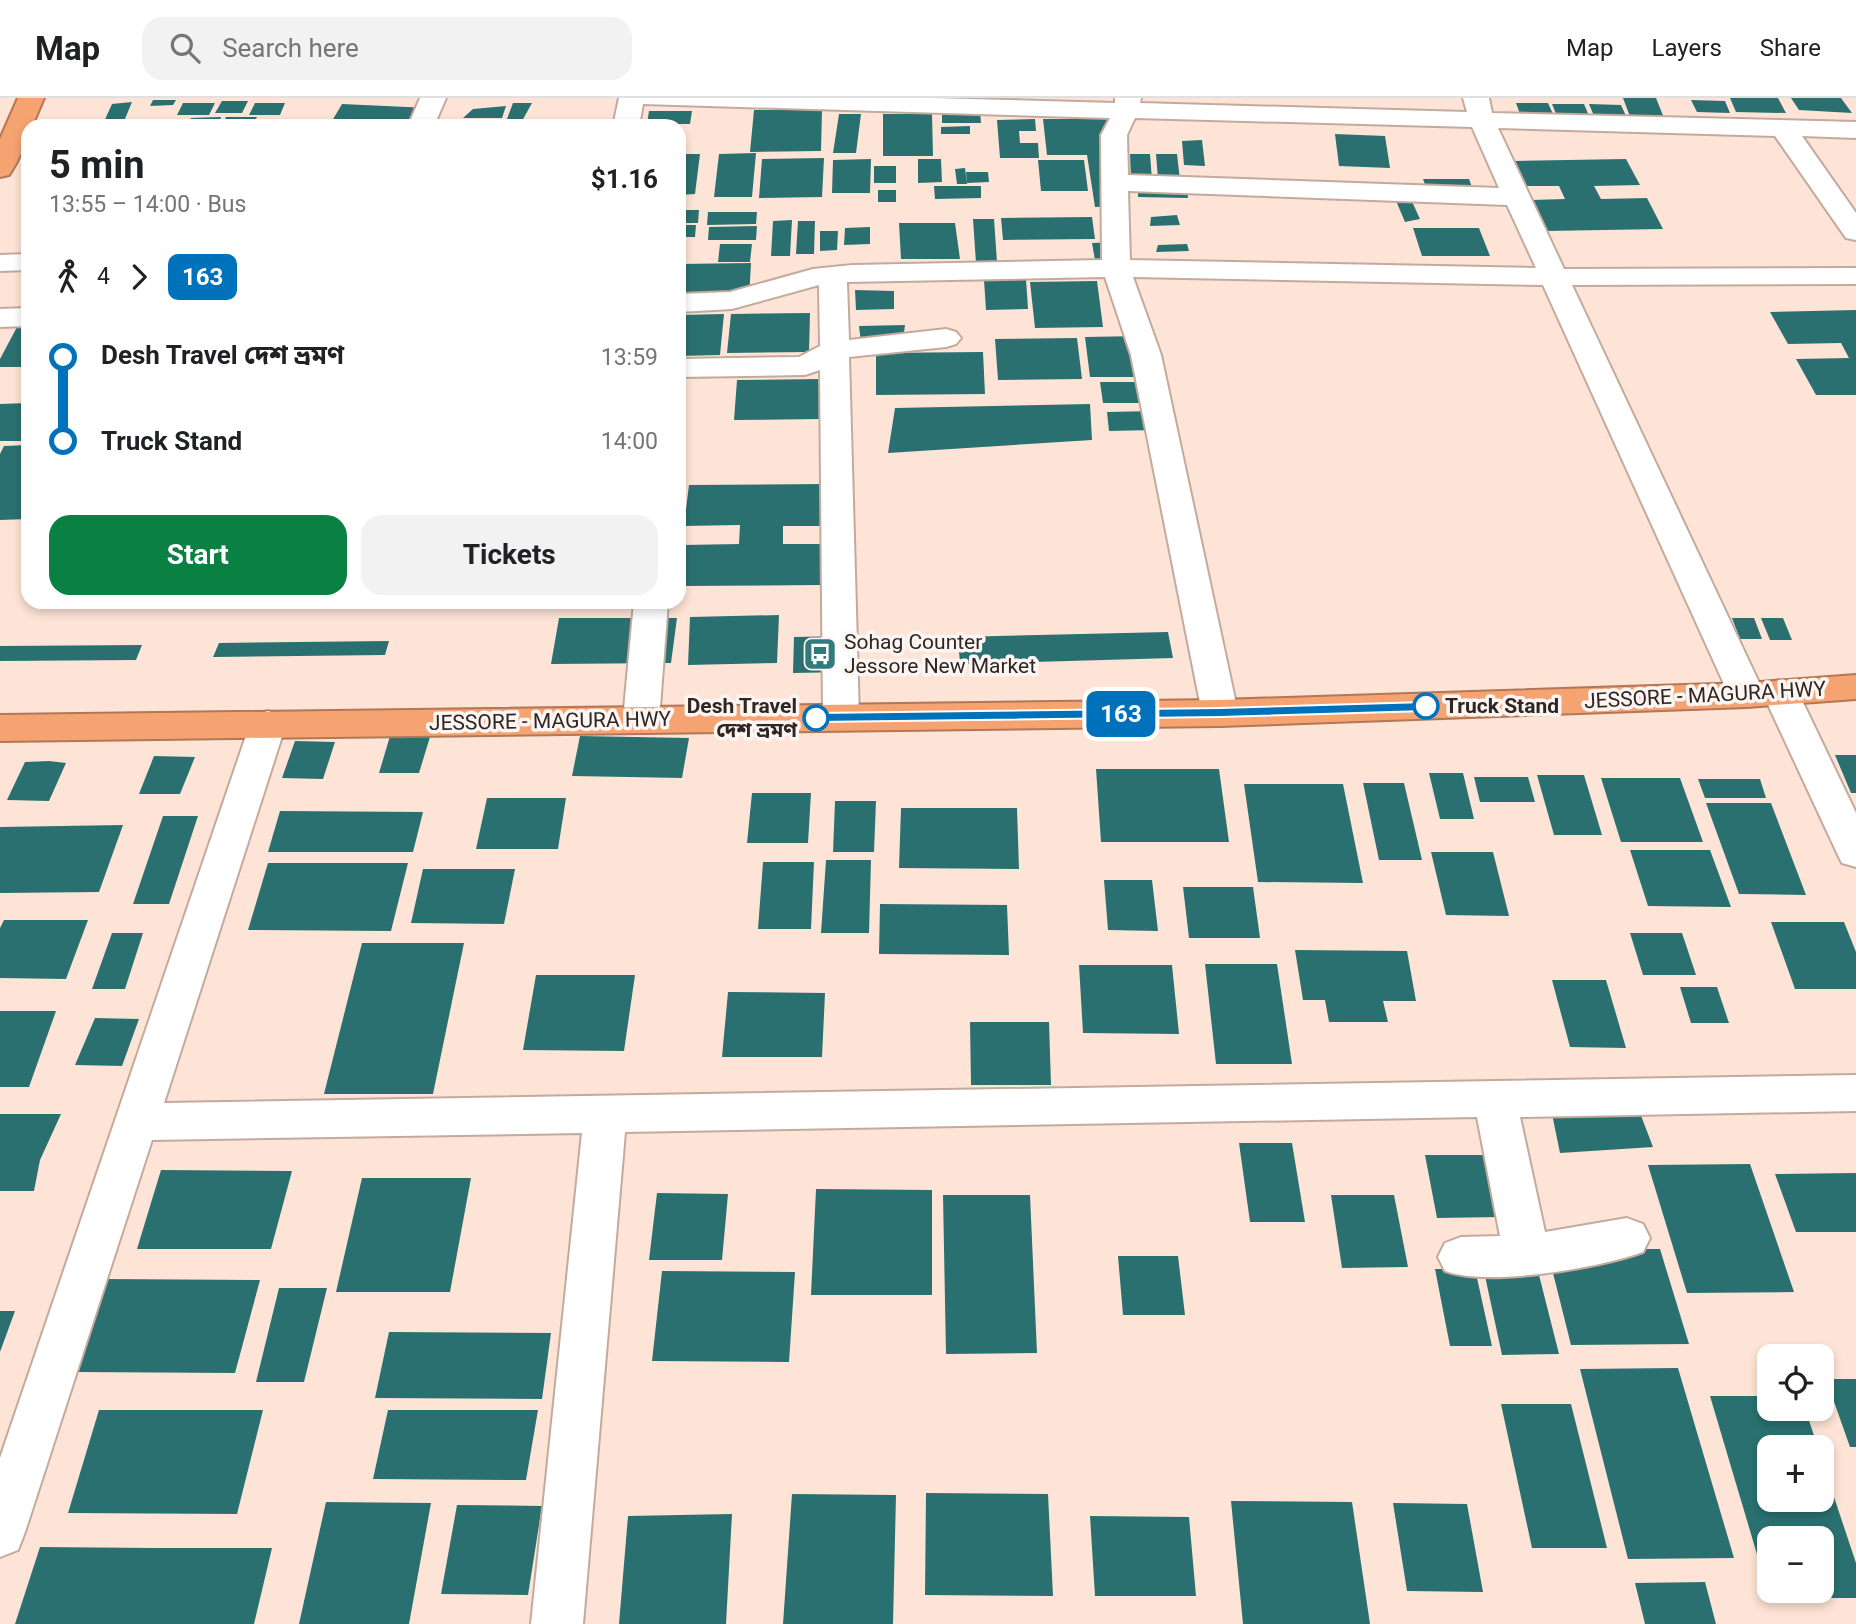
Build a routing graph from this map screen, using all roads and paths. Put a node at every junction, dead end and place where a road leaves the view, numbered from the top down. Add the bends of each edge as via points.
1 (31, 98) edge
2 (433, 98) edge
3 (632, 98) edge
4 (648, 98) edge
5 (1677, 98) edge
6 (694, 99) edge
7 (898, 101) edge
8 (1127, 103) edge
9 (1478, 109) edge
10 (22, 119) edge
11 (424, 119) edge
12 (628, 119) edge
13 (21, 121) edge
14 (1690, 125) junction
15 (1783, 128) junction
16 (1856, 130) edge
17 (0, 169) edge
18 (1115, 183) junction
19 (1517, 197) junction
20 (1856, 232) edge
21 (21, 262) edge
22 (0, 263) edge
23 (1116, 268) junction
24 (833, 275) junction
25 (1856, 276) edge
26 (1553, 277) junction
27 (686, 303) edge
28 (21, 317) edge
29 (0, 318) edge
30 (946, 338) dead end
31 (834, 350) junction
32 (686, 368) edge
33 (650, 609) edge
34 (1856, 687) edge
35 (1764, 694) junction
36 (1220, 713) junction
37 (841, 717) junction
38 (641, 720) junction
39 (268, 724) junction
40 (0, 728) edge
41 (1856, 853) edge
42 (1856, 1093) edge
43 (1495, 1099) junction
44 (605, 1115) junction
45 (135, 1122) junction
46 (1627, 1238) dead end
47 (1527, 1255) junction
48 (1461, 1257) dead end
49 (0, 1532) edge
50 (557, 1624) edge

1 - 10 highway
2 - 11 street
3 - 12 street
4 - 6 street
5 - 14 street
6 - 7 street
7 - 8 street
8 - 9 street
8 - 18 street via 1114,135
9 - 14 street
9 - 19 street
13 - 17 highway
14 - 15 street
15 - 16 street
15 - 20 street
18 - 19 street
18 - 23 street
19 - 26 street
21 - 22 street
23 - 24 street
23 - 26 street
23 - 36 street via 1146,355
24 - 27 street via 732,300
24 - 31 street
25 - 26 street
26 - 35 street
28 - 29 street
30 - 31 street
31 - 32 street via 805,366
31 - 37 street
33 - 38 street
34 - 35 highway, JESSORE - MAGURA HWY
35 - 36 highway, JESSORE - MAGURA HWY
35 - 41 street
36 - 37 highway, JESSORE - MAGURA HWY
37 - 38 highway, JESSORE - MAGURA HWY
38 - 39 highway, JESSORE - MAGURA HWY
39 - 40 highway, JESSORE - MAGURA HWY
39 - 45 street
42 - 43 street
43 - 44 street
43 - 47 street
44 - 45 street
44 - 50 street
45 - 49 street
46 - 47 street
47 - 48 street

